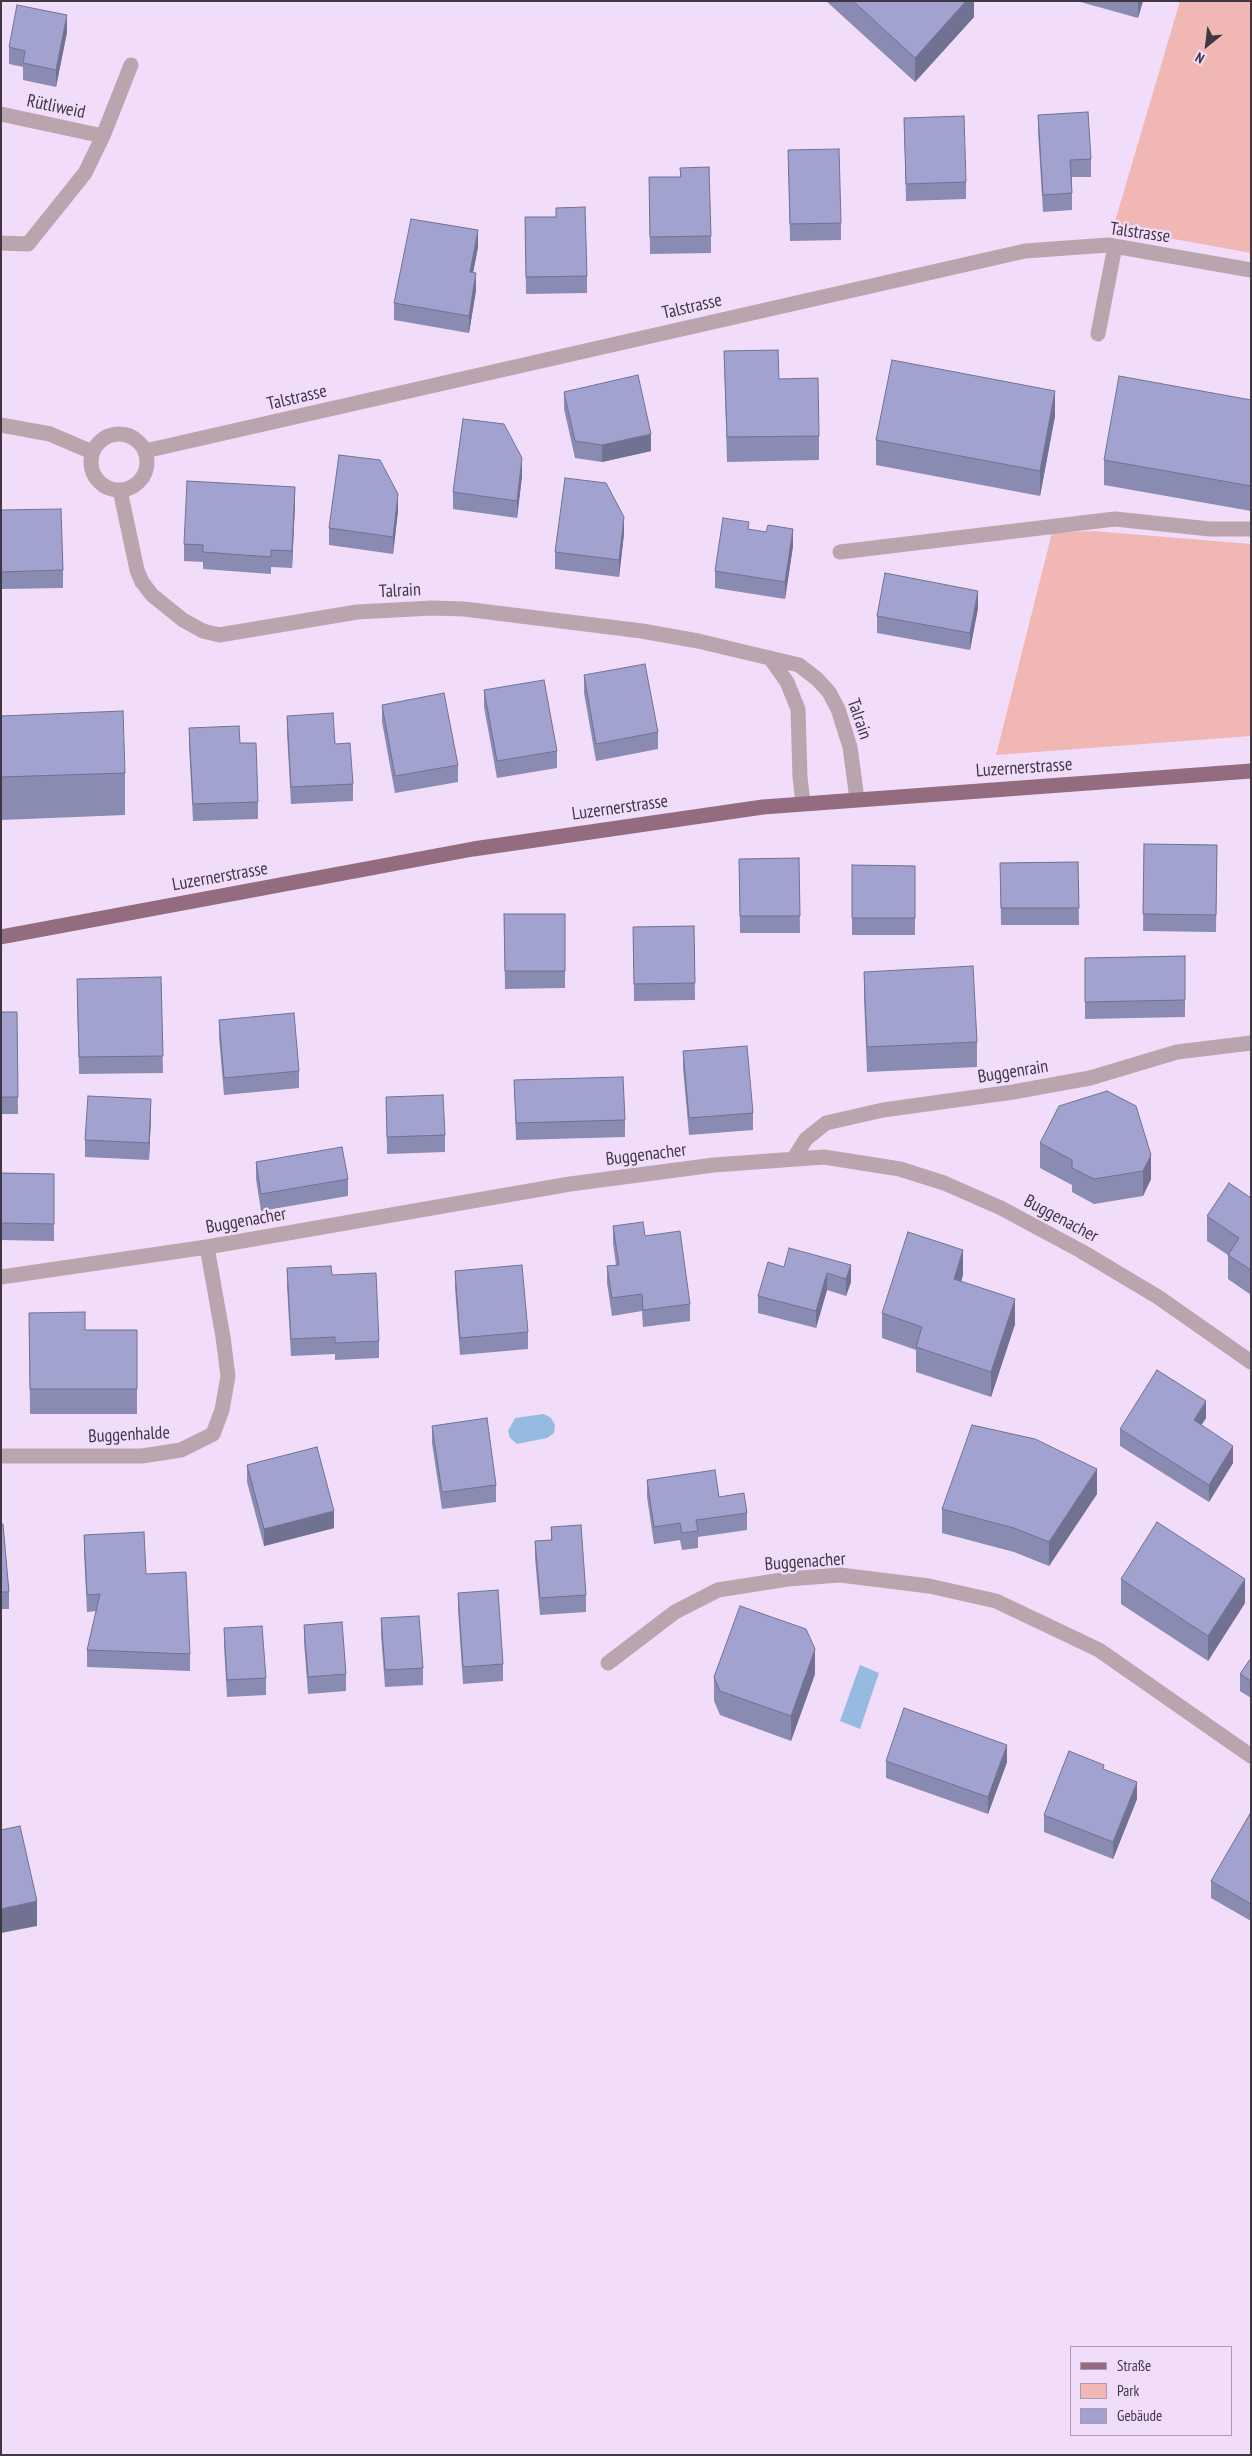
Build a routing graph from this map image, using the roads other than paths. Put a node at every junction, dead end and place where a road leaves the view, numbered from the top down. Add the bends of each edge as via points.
1 (131, 65) dead end
2 (1, 114) edge
3 (103, 136) junction
4 (1, 243) edge
5 (1115, 246) junction
6 (1251, 270) edge
7 (1098, 334) dead end
8 (1, 425) edge
9 (146, 451) junction
10 (92, 452) junction
11 (120, 490) junction
12 (1251, 529) edge
13 (840, 552) dead end
14 (770, 658) junction
15 (1251, 771) edge
16 (857, 799) junction
17 (803, 803) junction
18 (1, 937) edge
19 (1251, 1043) edge
20 (794, 1158) junction
21 (207, 1247) junction
22 (1, 1277) edge
23 (1251, 1362) edge
24 (1, 1456) edge
25 (608, 1663) dead end
26 (1251, 1756) edge

1 - 3 street
2 - 3 street, Rütliweid
3 - 4 street via 85,173 28,244
5 - 6 street, Talstrasse
5 - 7 street
5 - 9 street, Talstrasse via 1025,251
8 - 10 street via 50,434
9 - 10 street via 133,437 124,434 105,437
9 - 11 street via 147,467 140,482
10 - 11 street via 92,470 96,478 103,485
11 - 14 street, Talrain via 142,582 152,595 183,620 203,631 219,635 357,612 464,609 642,631 698,640
12 - 13 street via 1115,519
14 - 16 street, Talrain via 799,664 829,692 850,747
14 - 17 street via 788,682 798,709
15 - 16 main road, Luzernerstrasse
16 - 17 main road, Luzernerstrasse
17 - 18 main road, Luzernerstrasse via 473,849
19 - 20 street, Buggenrain via 1177,1052 1090,1078 883,1110 826,1123 806,1139
20 - 21 street, Buggenacher via 570,1184
20 - 23 street, Buggenacher via 855,1160 900,1169 944,1183 1001,1208 1158,1297
21 - 22 street, Buggenacher
21 - 24 street, Buggenhalde via 228,1376 222,1410 213,1434 181,1450 142,1456
25 - 26 street, Buggenacher via 675,1612 718,1590 788,1579 840,1576 929,1586 996,1601 1100,1650

